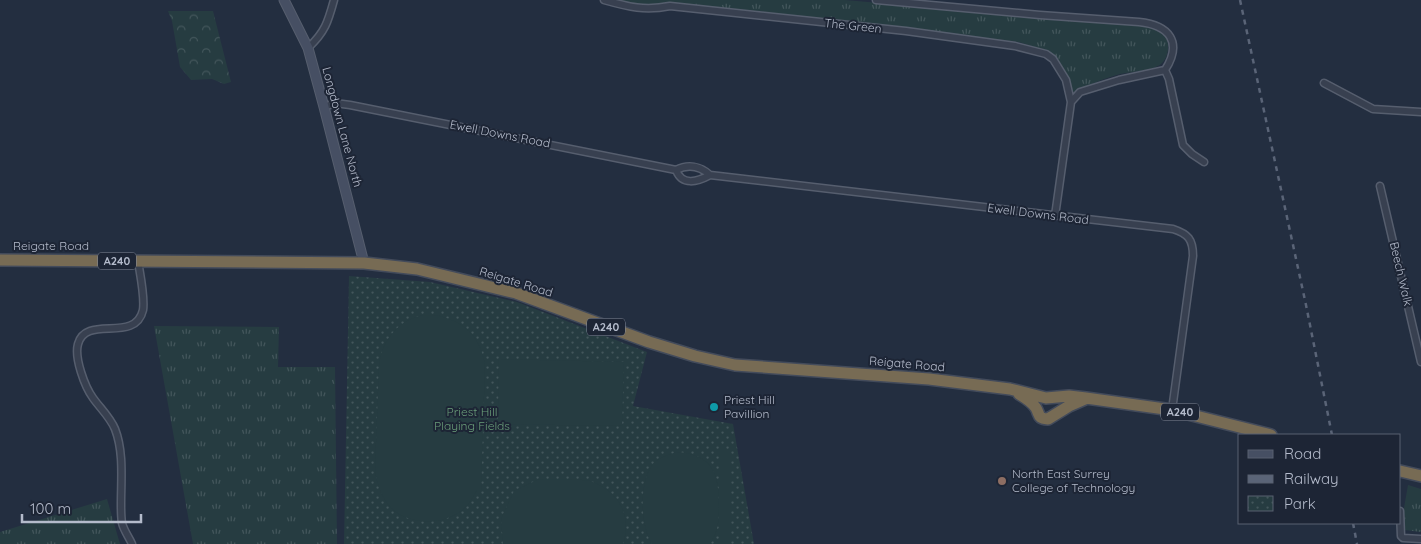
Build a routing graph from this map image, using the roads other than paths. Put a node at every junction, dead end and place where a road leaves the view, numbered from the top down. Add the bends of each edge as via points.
1 (284, 0) edge
2 (334, 0) edge
3 (604, 0) edge
4 (876, 0) edge
5 (308, 48) junction
6 (1165, 70) junction
7 (1324, 83) dead end
8 (1071, 102) junction
9 (324, 107) junction
10 (1421, 112) edge
11 (1204, 162) dead end
12 (676, 170) junction
13 (710, 175) junction
14 (1380, 186) dead end
15 (1055, 216) junction
16 (0, 260) edge
17 (138, 261) junction
18 (364, 264) junction
19 (1421, 362) edge
20 (1016, 391) junction
21 (1048, 398) junction
22 (1086, 398) junction
23 (1036, 408) junction
24 (1172, 410) junction
25 (1056, 413) junction
26 (1267, 434) edge
27 (1401, 470) edge
28 (1421, 476) edge
29 (1401, 524) edge
30 (1421, 539) edge
31 (132, 544) edge

1 - 5 street, Longdown Lane North
2 - 5 street via 326,27
3 - 8 street, The Green via 640,9 670,6 906,31 1035,50 1053,59 1066,80
4 - 6 street via 1152,24 1167,32 1172,41 1171,59
5 - 9 street, Longdown Lane North
6 - 8 street via 1080,92
6 - 11 street via 1183,145
7 - 10 street via 1373,109
8 - 15 street, The Green
9 - 12 street, Ewell Downs Road via 335,103 350,104
9 - 18 street, Longdown Lane North
12 - 13 street, Ewell Downs Road via 692,166
12 - 13 street, Ewell Downs Road via 678,176 687,181
13 - 15 street, Ewell Downs Road
14 - 19 street, Beech Walk
15 - 24 street, Ewell Downs Road via 1172,228 1190,237 1193,256
16 - 17 highway, Reigate Road / A240
17 - 18 highway, Reigate Road / A240
17 - 31 street via 143,303 140,316 123,328 90,331 79,341 77,351 90,394 116,433 120,453 122,523
18 - 20 highway, Reigate Road / A240 via 417,269 516,293 649,342 735,365 929,379
20 - 21 highway, Reigate Road / A240
20 - 23 highway
21 - 22 highway, Reigate Road / A240
21 - 23 highway via 1040,401
21 - 25 highway via 1057,406
22 - 24 highway, Reigate Road / A240
22 - 25 highway
23 - 25 highway via 1044,419
24 - 26 highway, Reigate Road / A240
27 - 28 highway
29 - 30 street via 1401,536

